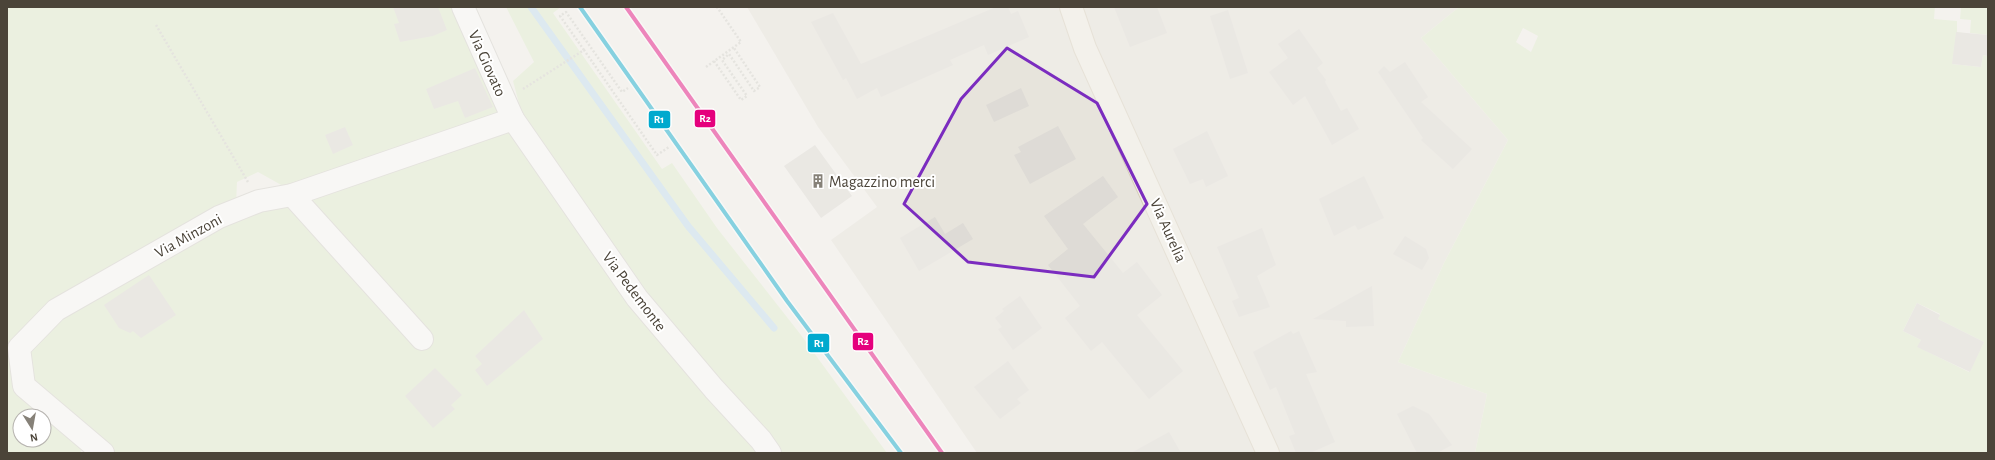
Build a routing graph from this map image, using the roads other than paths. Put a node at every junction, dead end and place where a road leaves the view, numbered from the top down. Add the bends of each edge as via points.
1 (464, 7) edge
2 (1071, 7) edge
3 (513, 119) junction
4 (292, 195) junction
5 (422, 339) dead end
6 (103, 453) edge
7 (770, 453) edge
8 (1268, 453) edge

1 - 3 street, Via Giovato
2 - 8 main road, Via Aurelia via 1085,48
3 - 4 street, Via Minzoni
3 - 7 street, Via Pedemonte via 637,298
4 - 5 street
4 - 6 street, Via Minzoni via 259,201 219,217 56,310 19,348 24,386

